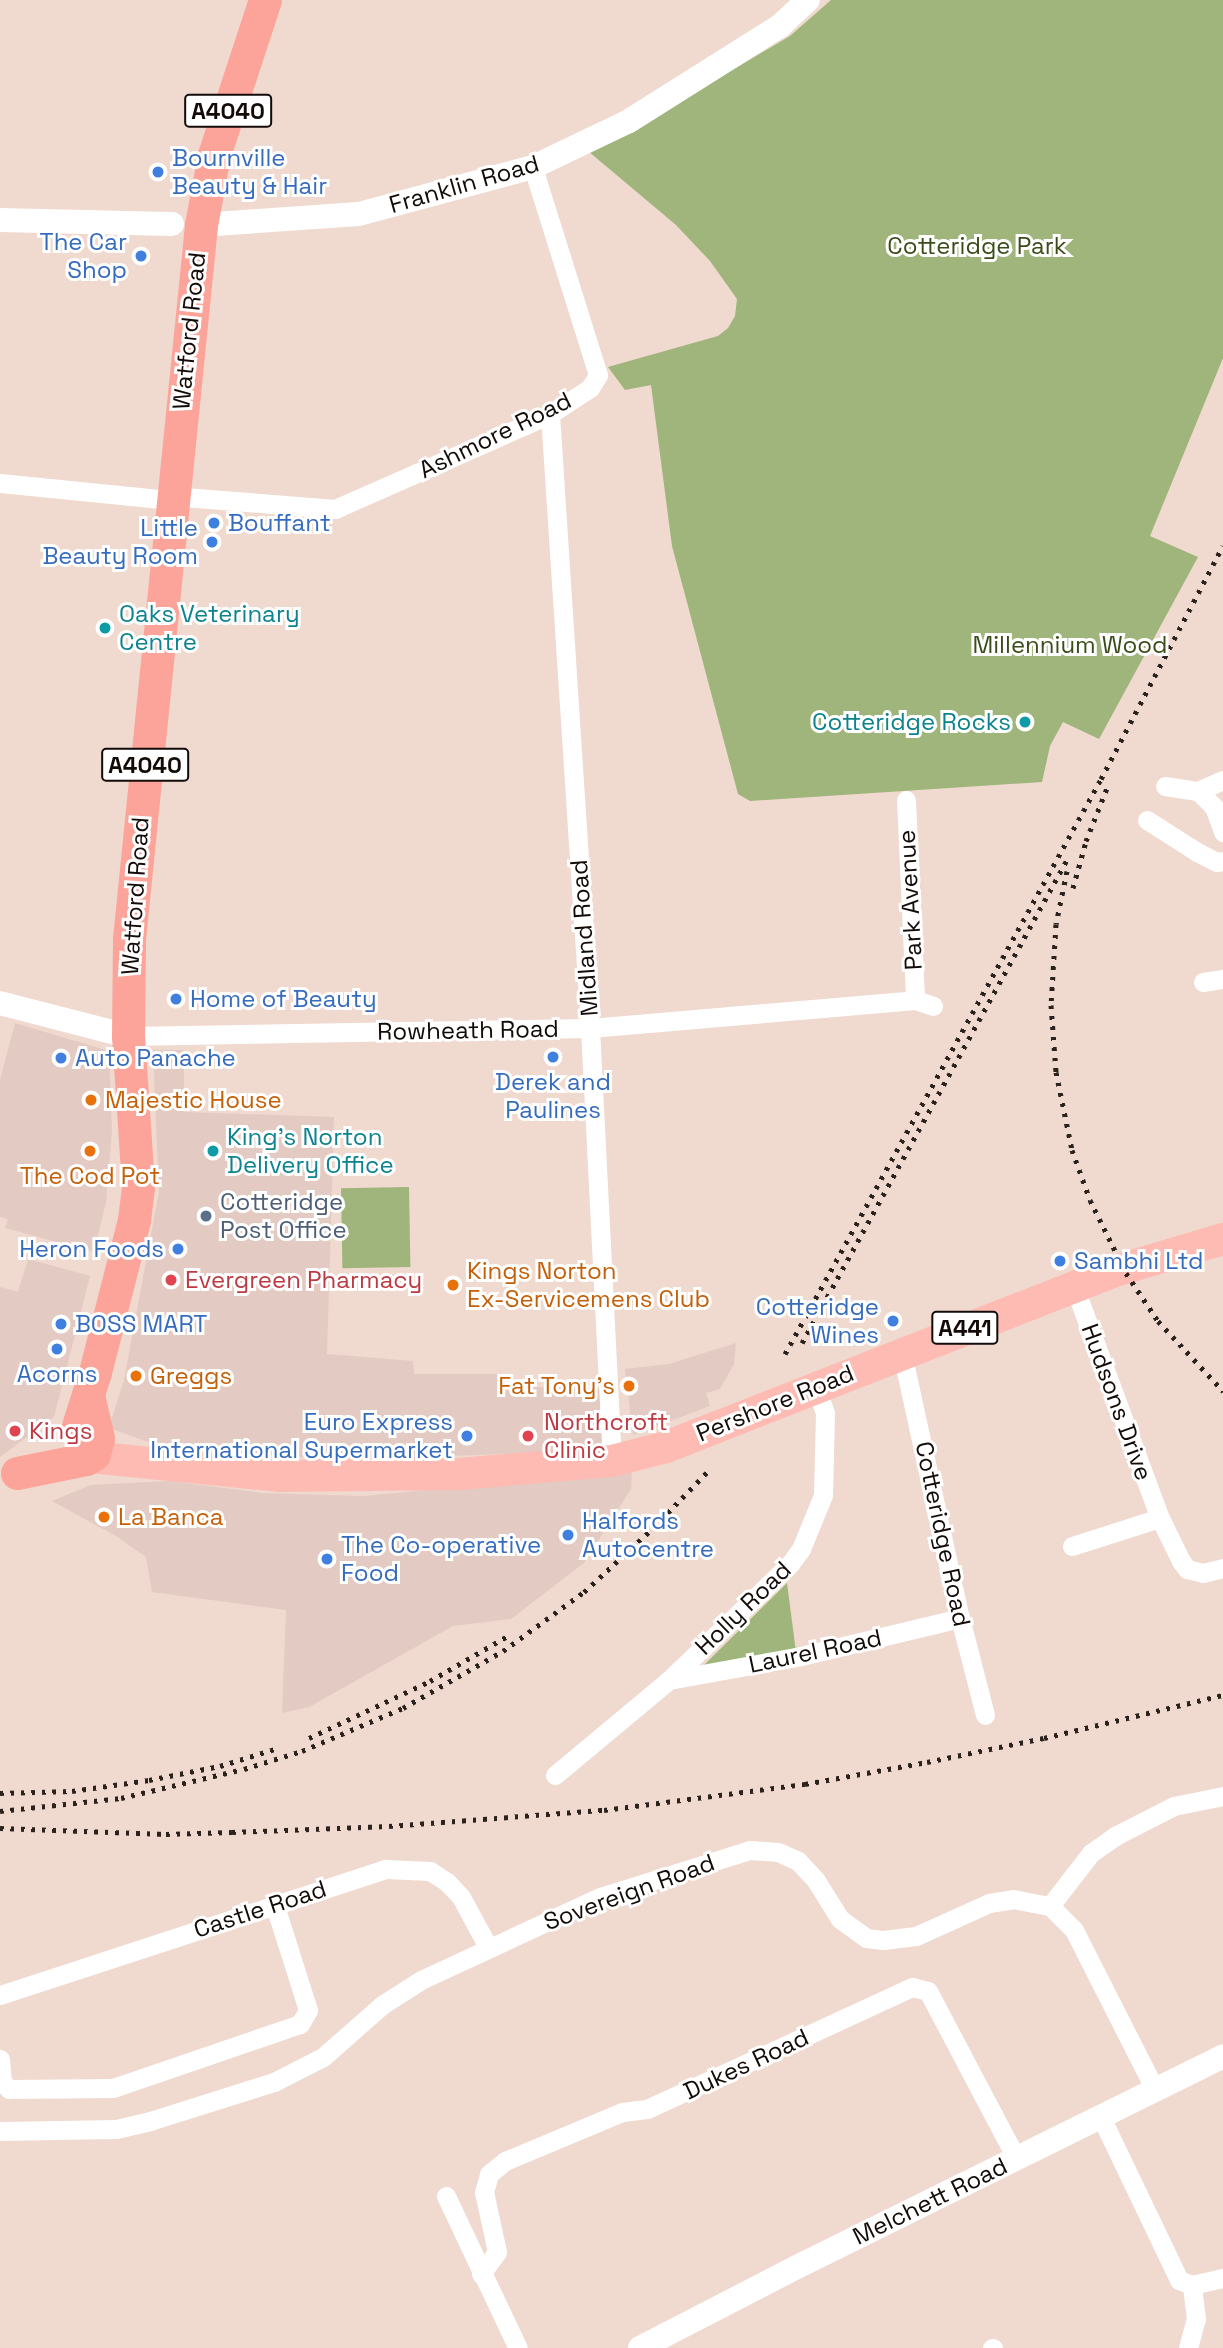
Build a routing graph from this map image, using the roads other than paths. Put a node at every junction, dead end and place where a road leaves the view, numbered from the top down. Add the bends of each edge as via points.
1 (265, 0) edge
2 (808, 0) edge
3 (533, 167) junction
4 (0, 220) edge
5 (186, 224) junction
6 (550, 414) junction
7 (0, 483) edge
8 (171, 498) junction
9 (1223, 780) edge
10 (1165, 786) dead end
11 (1198, 791) junction
12 (906, 800) dead end
13 (1147, 820) dead end
14 (1223, 832) edge
15 (1223, 861) edge
16 (1223, 979) edge
17 (1203, 982) dead end
18 (0, 1003) edge
19 (924, 1003) joint
20 (590, 1028) junction
21 (128, 1036) junction
22 (1223, 1239) edge
23 (1074, 1286) junction
24 (902, 1353) junction
25 (816, 1387) junction
26 (85, 1435) junction
27 (612, 1461) junction
28 (9, 1480) edge
29 (1160, 1518) junction
30 (1072, 1546) dead end
31 (1223, 1568) edge
32 (960, 1618) junction
33 (669, 1680) junction
34 (985, 1715) dead end
35 (555, 1775) dead end
36 (1223, 1796) edge
37 (274, 1903) junction
38 (1050, 1906) junction
39 (488, 1947) junction
40 (0, 1995) edge
41 (1223, 2056) edge
42 (0, 2059) edge
43 (1155, 2090) junction
44 (1101, 2117) junction
45 (0, 2131) edge
46 (1017, 2158) junction
47 (446, 2196) dead end
48 (481, 2274) junction
49 (1223, 2278) edge
50 (1192, 2285) junction
51 (519, 2348) edge
52 (640, 2348) edge
53 (1188, 2348) edge

1 - 5 highway, A4040
2 - 3 street, Franklin Road via 780,26 629,121
3 - 5 street, Franklin Road via 359,214
3 - 6 street, Ashmore Road via 598,375 590,388
4 - 5 street, Franklin Road
5 - 8 highway, Watford Road / A4040
6 - 8 street, Ashmore Road via 335,509
6 - 20 street, Midland Road
7 - 8 street, Ashmore Road
8 - 21 highway, Watford Road / A4040 via 129,939
9 - 11 street
10 - 11 street
11 - 14 street via 1214,807
12 - 19 street, Park Avenue
13 - 15 street via 1197,852
16 - 17 street
18 - 21 street
19 - 20 street, Rowheath Road
20 - 21 street, Rowheath Road
20 - 27 street, Midland Road
21 - 26 highway, Watford Road / A4040 via 138,1186
22 - 23 main road, Pershore Road / A441
23 - 24 main road, Pershore Road / A441
23 - 29 street, Hudsons Drive
24 - 25 main road, Pershore Road / A441
24 - 32 street, Cotteridge Road
25 - 27 main road, Pershore Road / A441 via 666,1447
25 - 33 street, Holly Road via 824,1413 823,1495 801,1549
26 - 27 main road, Pershore Road / A441 via 141,1464 279,1476 458,1474
26 - 28 highway
29 - 30 street
29 - 31 street, Hudsons Drive via 1187,1569 1203,1573
32 - 33 street, Laurel Road via 801,1656
32 - 34 street, Cotteridge Road
33 - 35 street, Holly Road
36 - 38 street via 1174,1806 1115,1836 1091,1853
37 - 39 street, Castle Road via 386,1869 430,1871 461,1897
37 - 40 street, Castle Road
37 - 42 street via 308,2010 300,2024 113,2088 9,2089 2,2082
38 - 39 street, Sovereign Road via 1033,1900 989,1903 916,1936 866,1938 840,1919 798,1861 778,1852 750,1850 600,1897
38 - 43 street via 1074,1930
39 - 45 street, Sovereign Road via 421,1980 382,2005 323,2057 274,2082 116,2129
41 - 43 street, Melchett Road
43 - 44 street, Melchett Road
44 - 46 street, Melchett Road
44 - 50 street via 1179,2280
46 - 48 street, Dukes Road via 928,1991 912,1987 647,2109 622,2112 505,2161 489,2174 484,2192 497,2252
46 - 52 street, Melchett Road
47 - 48 street
48 - 51 street
49 - 50 street
50 - 53 street via 1196,2319

